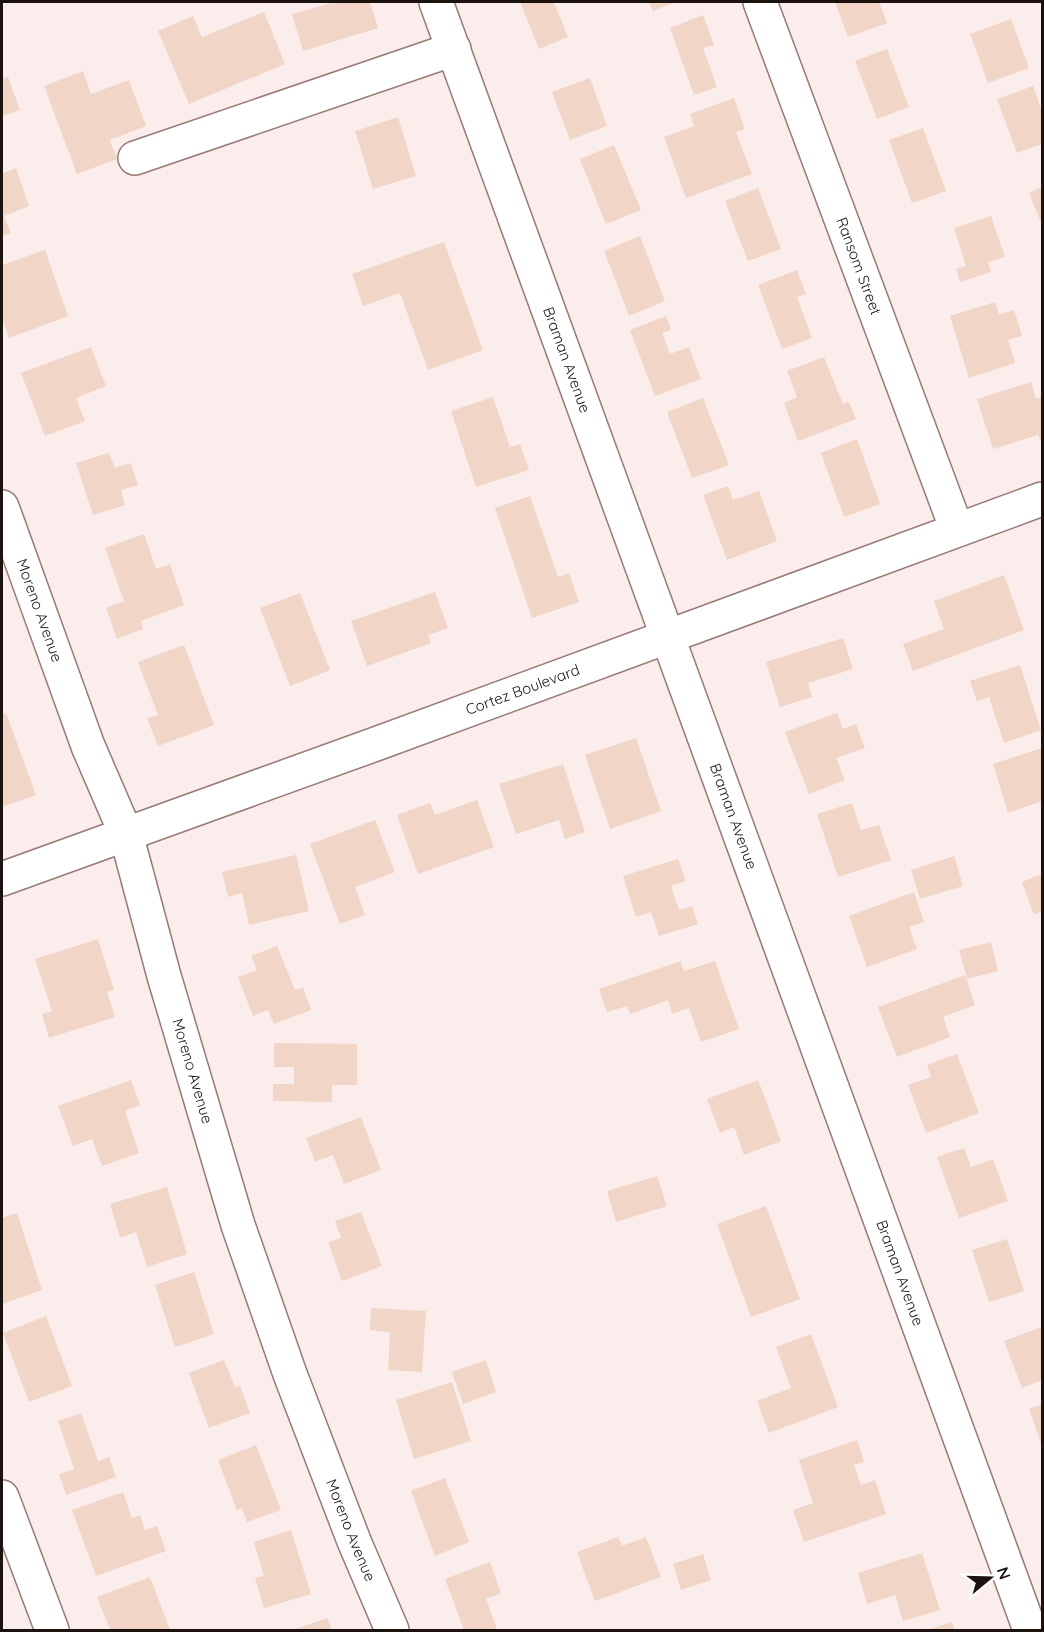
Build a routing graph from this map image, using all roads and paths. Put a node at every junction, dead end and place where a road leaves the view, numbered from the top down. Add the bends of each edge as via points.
1 (436, 2) edge
2 (760, 2) edge
3 (454, 49) junction
4 (135, 158) dead end
5 (1042, 499) edge
6 (2, 507) edge
7 (957, 530) junction
8 (668, 637) junction
9 (126, 834) junction
10 (2, 879) edge
11 (2, 1497) edge
12 (52, 1630) edge
13 (392, 1630) edge
14 (1030, 1630) edge

1 - 3 street, Braman Avenue
2 - 7 street, Ransom Street
3 - 4 street
3 - 8 street, Braman Avenue
5 - 7 street, Cortez Boulevard
6 - 9 street, Moreno Avenue via 88,746
7 - 8 street, Cortez Boulevard
8 - 9 street, Cortez Boulevard
8 - 14 street, Braman Avenue
9 - 10 street, Cortez Boulevard
9 - 13 street, Moreno Avenue via 238,1225 294,1385
11 - 12 street

